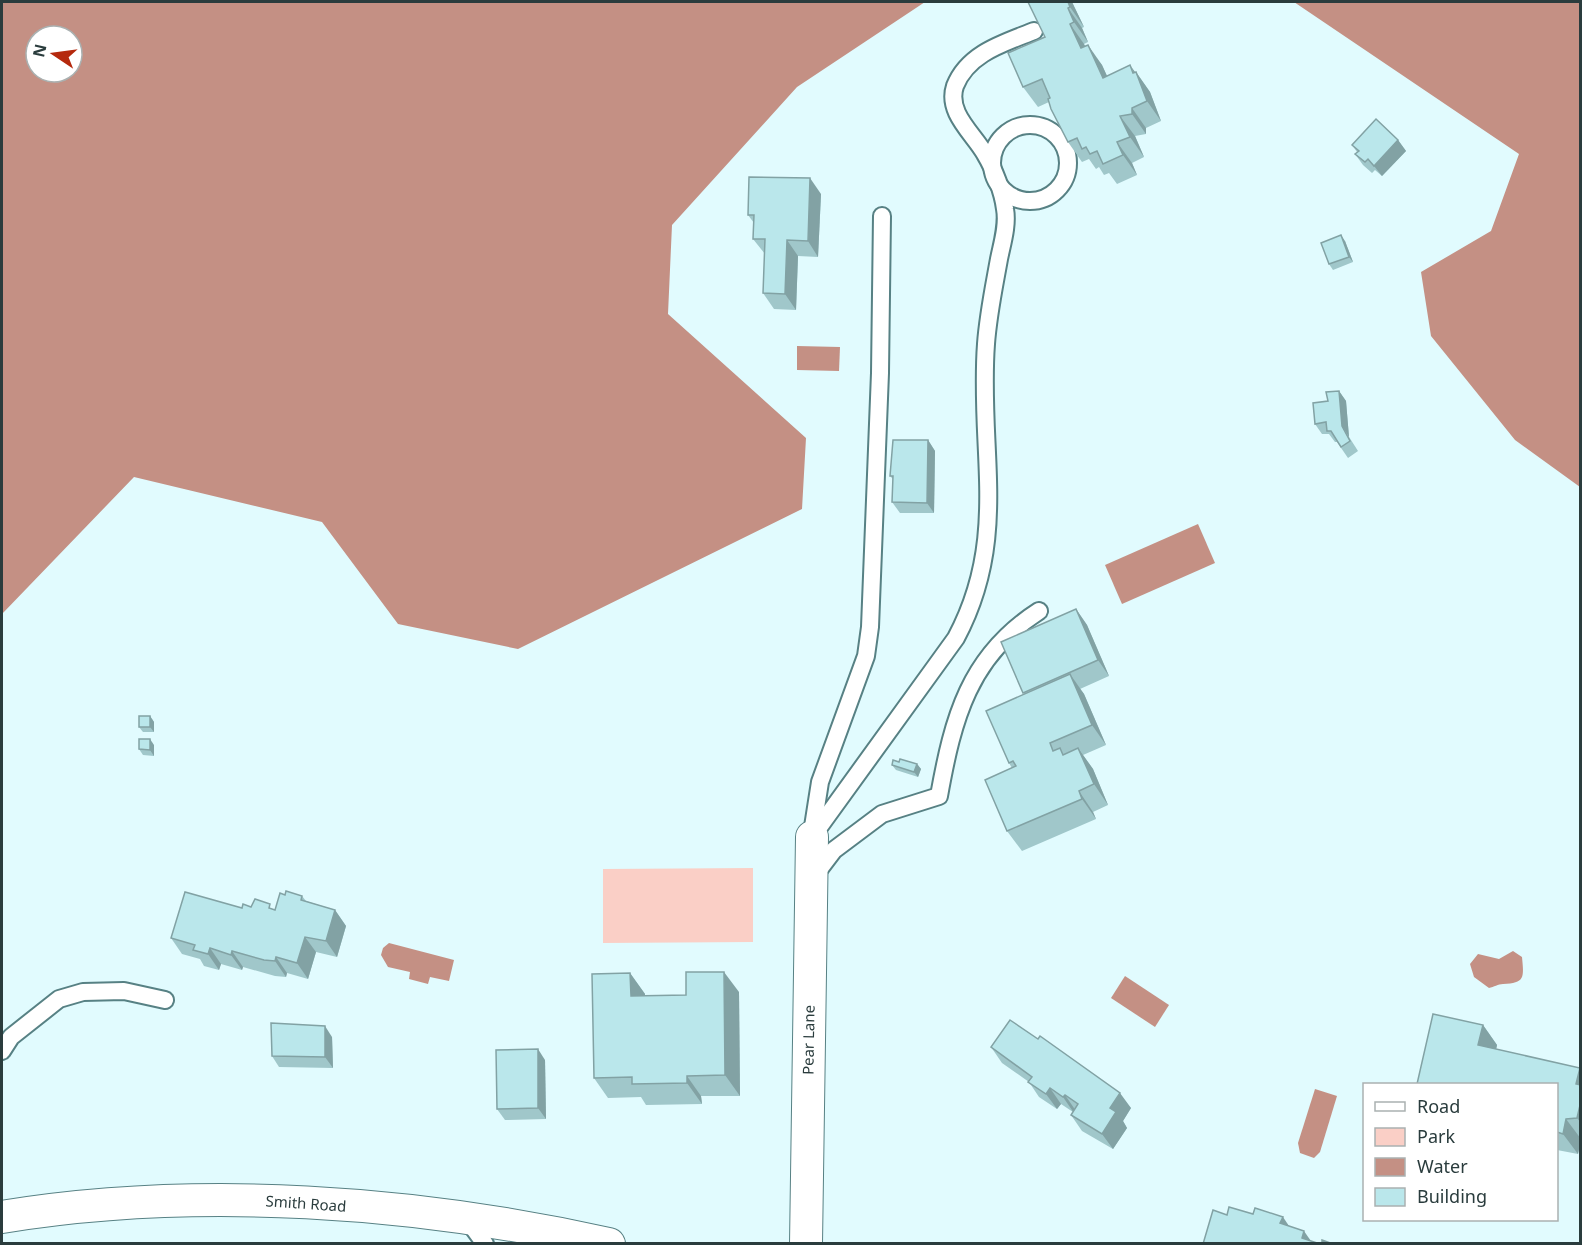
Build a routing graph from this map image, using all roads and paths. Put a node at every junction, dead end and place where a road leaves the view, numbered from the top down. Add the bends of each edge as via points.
1 (1034, 32) edge
2 (993, 174) junction
3 (882, 216) dead end
4 (1040, 611) dead end
5 (812, 837) junction
6 (811, 881) junction
7 (165, 1000) dead end
8 (2, 1051) edge
9 (2, 1217) edge
10 (465, 1217) junction
11 (485, 1244) edge
12 (609, 1244) edge
13 (806, 1244) edge

1 - 2 lane via 995,46 968,63 954,88 957,111
2 - 2 lane via 995,148 1012,128 1025,124 1044,128 1060,139 1067,150 1067,174 1052,194 1042,199 1018,199 1007,194
2 - 5 lane via 1006,210 986,346 988,538 979,585 968,615 945,655
3 - 5 lane via 870,627 866,656 820,782
4 - 6 lane via 1002,640 979,672 951,735 939,796 882,814 834,850
5 - 6 street, Pear Lane
6 - 13 street, Pear Lane
7 - 8 lane via 124,991 83,992 60,999 11,1036
9 - 10 street, Smith Road via 46,1209 245,1200
10 - 11 lane
10 - 12 street, Smith Road

